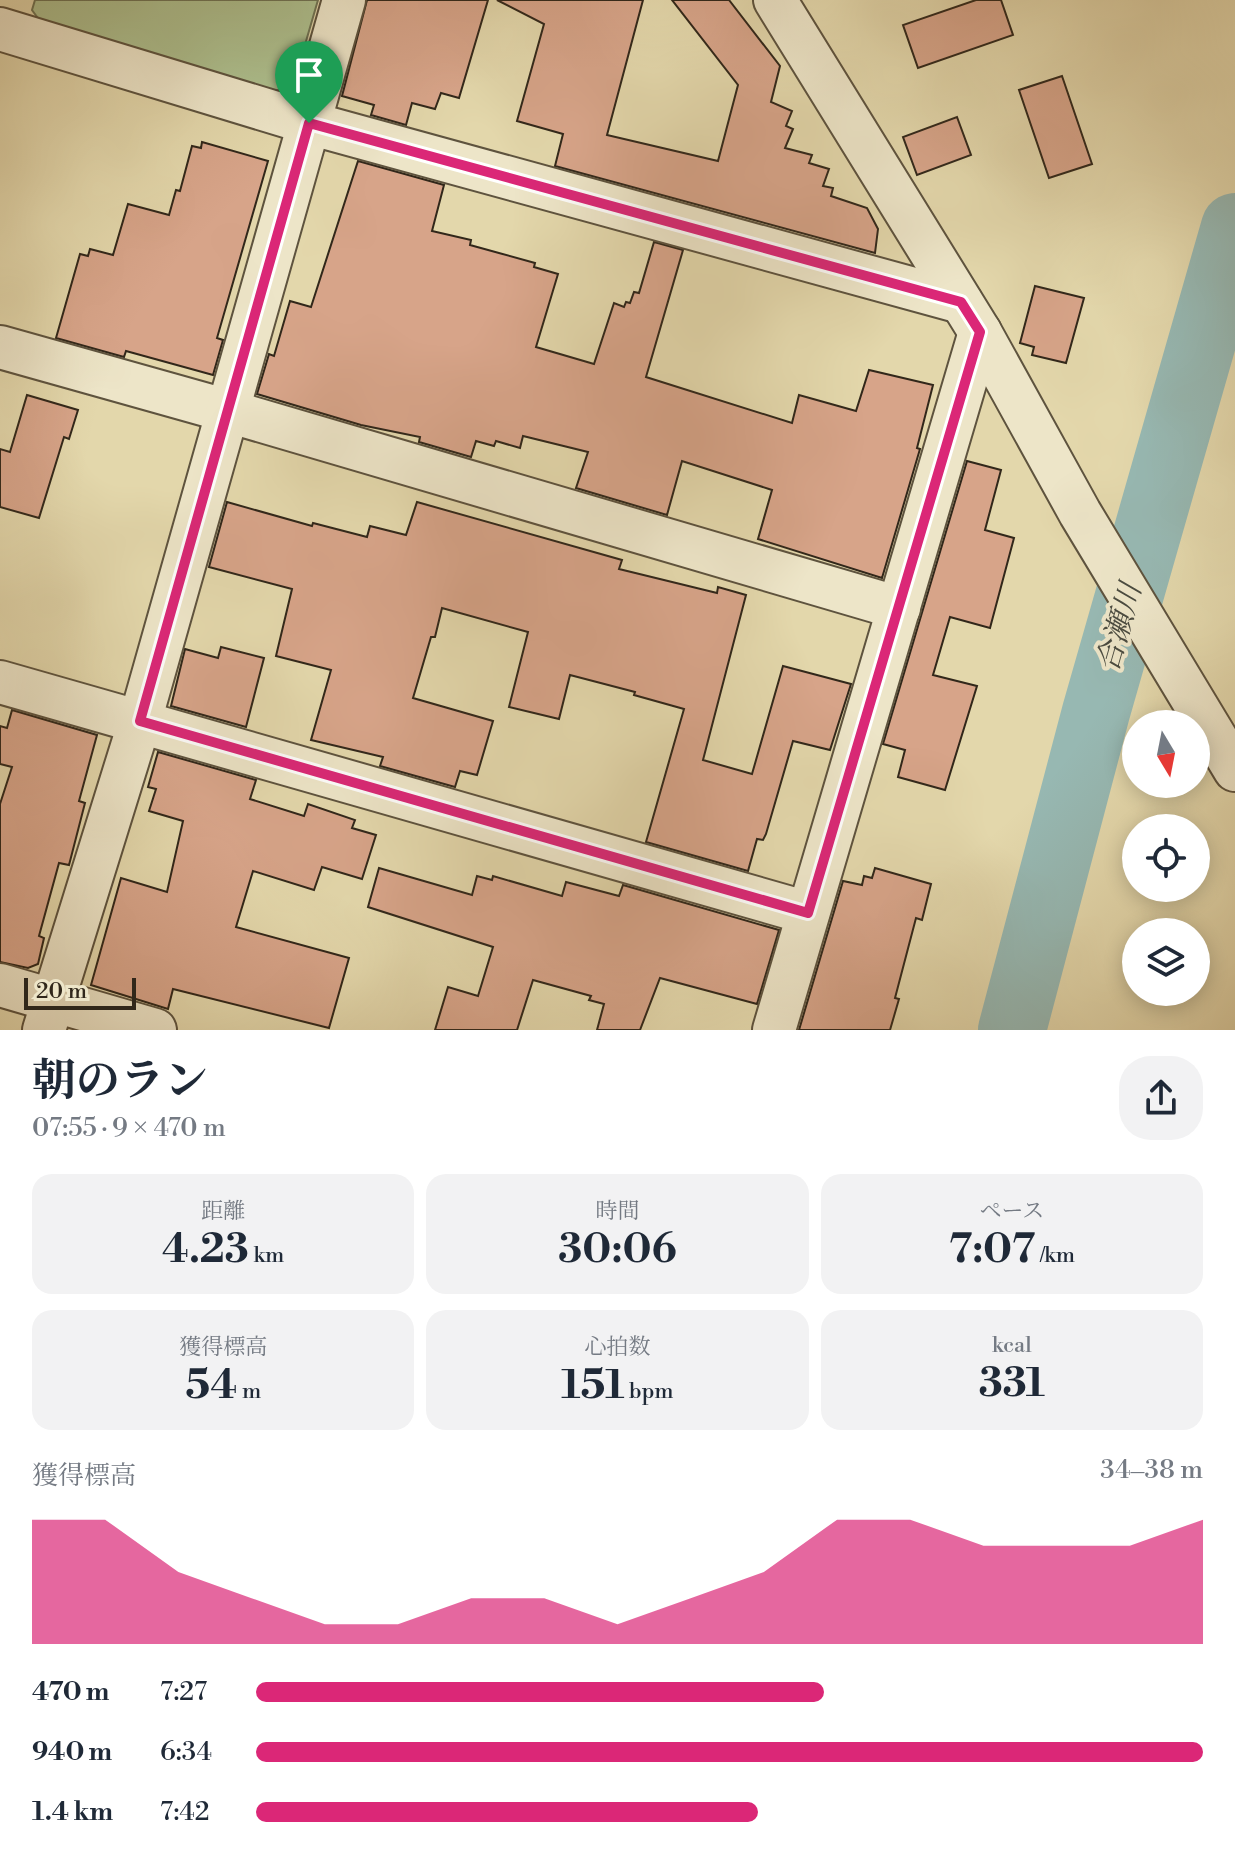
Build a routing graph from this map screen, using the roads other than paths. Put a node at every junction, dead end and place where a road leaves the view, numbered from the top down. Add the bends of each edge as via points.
1 (344, 0) edge
2 (775, 0) edge
3 (8, 20) edge
4 (309, 123) junction
5 (970, 317) junction
6 (0, 347) edge
7 (228, 411) junction
8 (899, 608) junction
9 (0, 682) edge
10 (140, 721) junction
11 (1235, 770) edge
12 (808, 913) junction
13 (0, 985) edge
14 (49, 1016) edge
15 (155, 1030) edge
16 (774, 1030) edge

1 - 4 street
2 - 5 street
3 - 4 street
4 - 5 street
4 - 7 street
5 - 8 street
5 - 11 street via 1080,513
6 - 7 street
7 - 8 street
7 - 10 street
8 - 12 street
9 - 10 street
10 - 12 street
10 - 14 street
12 - 16 street
13 - 14 street
14 - 15 street

